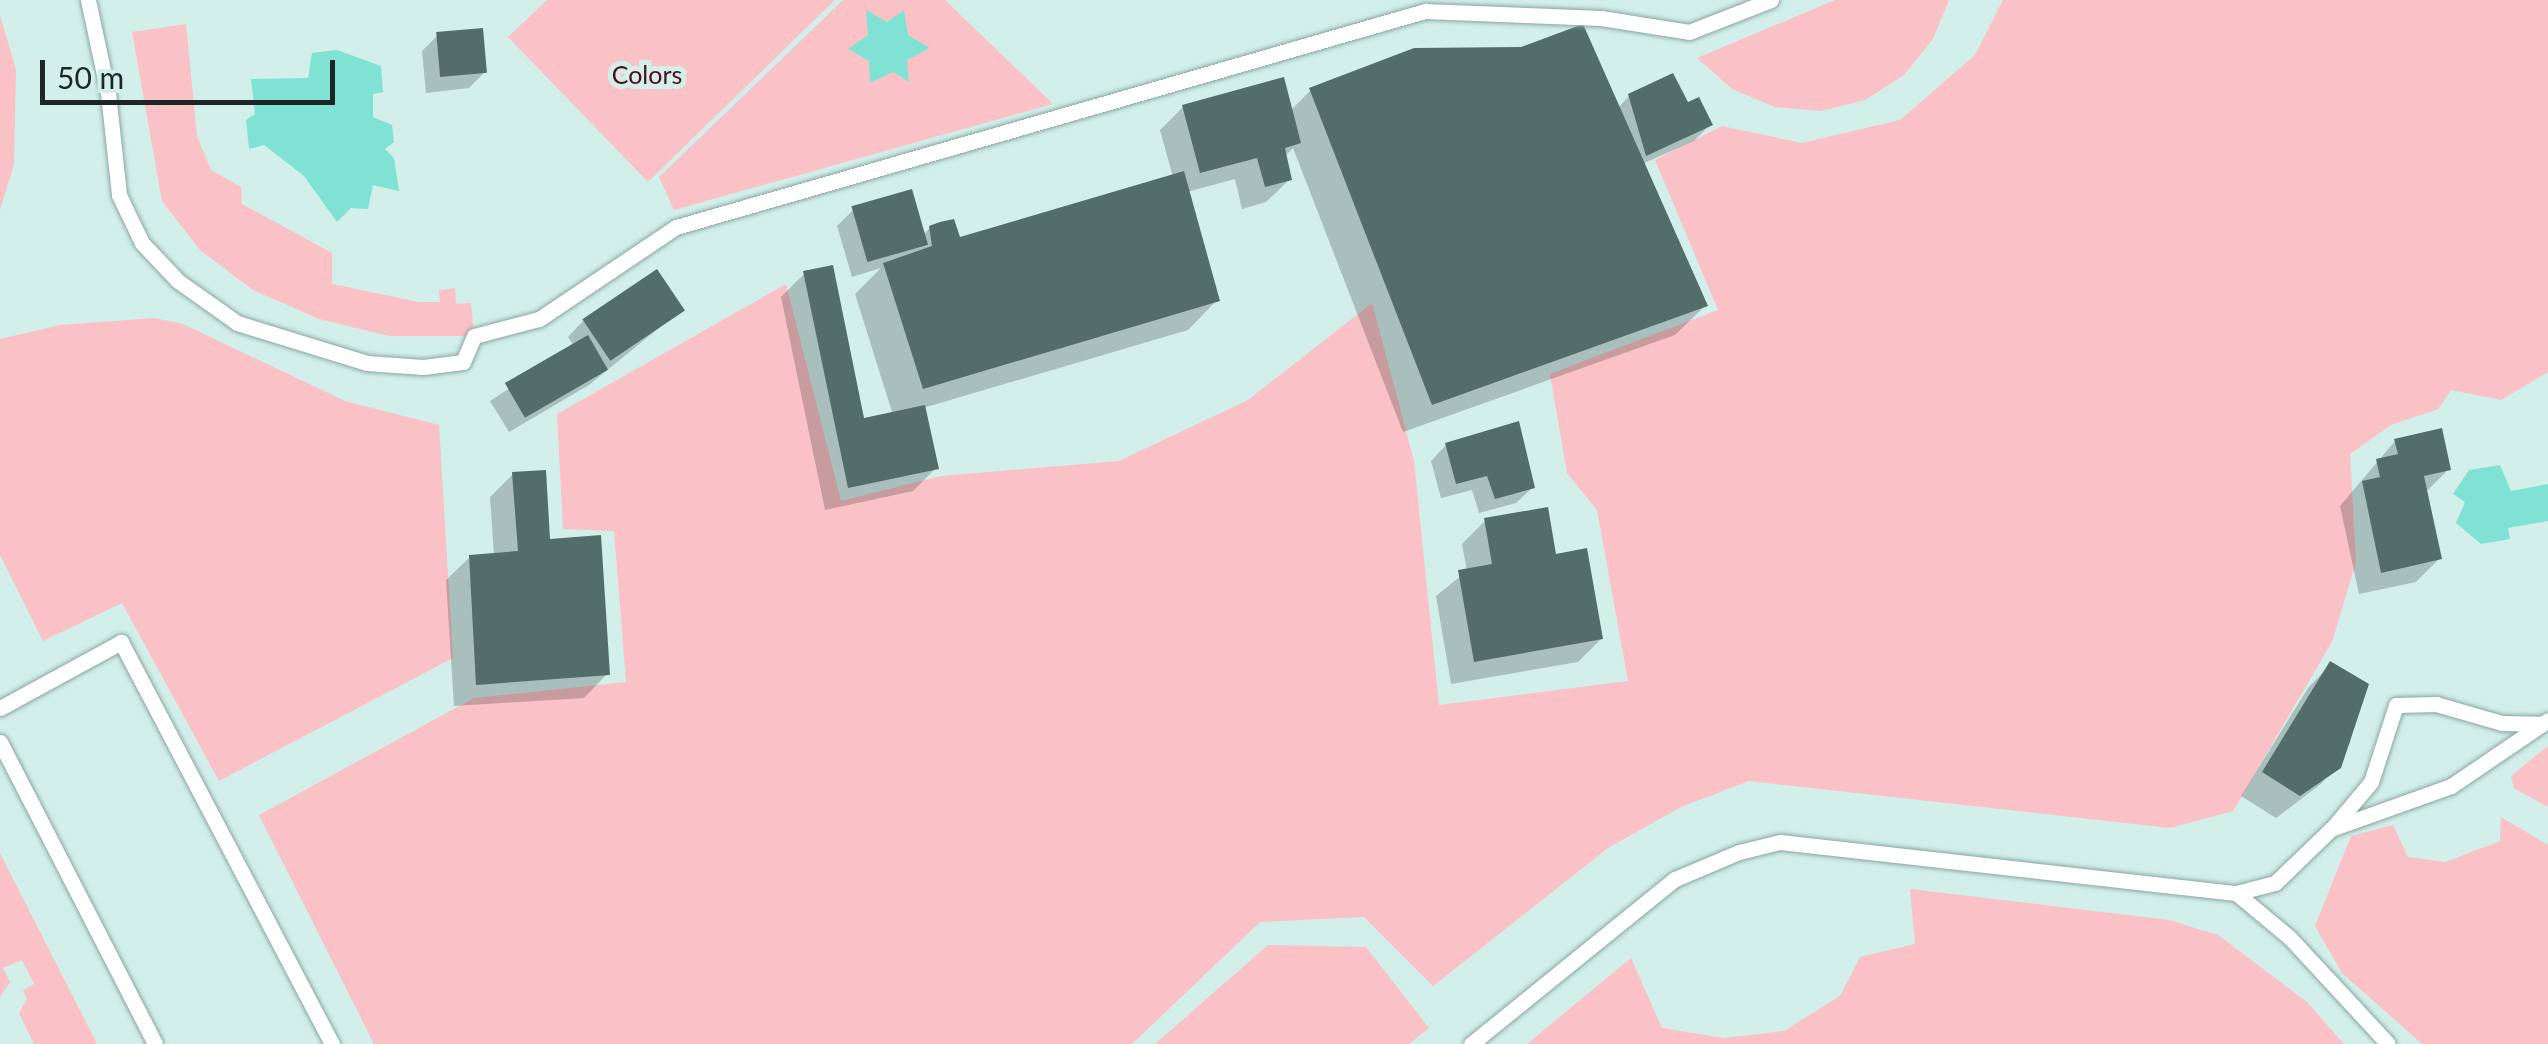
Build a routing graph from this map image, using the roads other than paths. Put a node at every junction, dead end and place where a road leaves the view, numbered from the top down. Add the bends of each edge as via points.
1 (88, 0) edge
2 (1771, 0) edge
3 (0, 708) edge
4 (2545, 722) edge
5 (0, 742) edge
6 (2331, 828) junction
7 (2236, 893) junction
8 (155, 1044) edge
9 (332, 1044) edge
10 (1471, 1044) edge
11 (2388, 1044) edge

1 - 2 lane via 108,93 119,195 142,243 178,281 237,322 366,363 423,367 463,362 474,336 539,319 676,227 1425,10 1602,18 1689,32
3 - 9 lane via 121,642
4 - 6 lane via 2451,786
4 - 6 lane via 2502,723 2436,704 2396,705 2372,782
5 - 8 lane
6 - 7 lane via 2275,883
7 - 10 lane via 1780,842 1707,862 1675,880
7 - 11 lane via 2290,938

